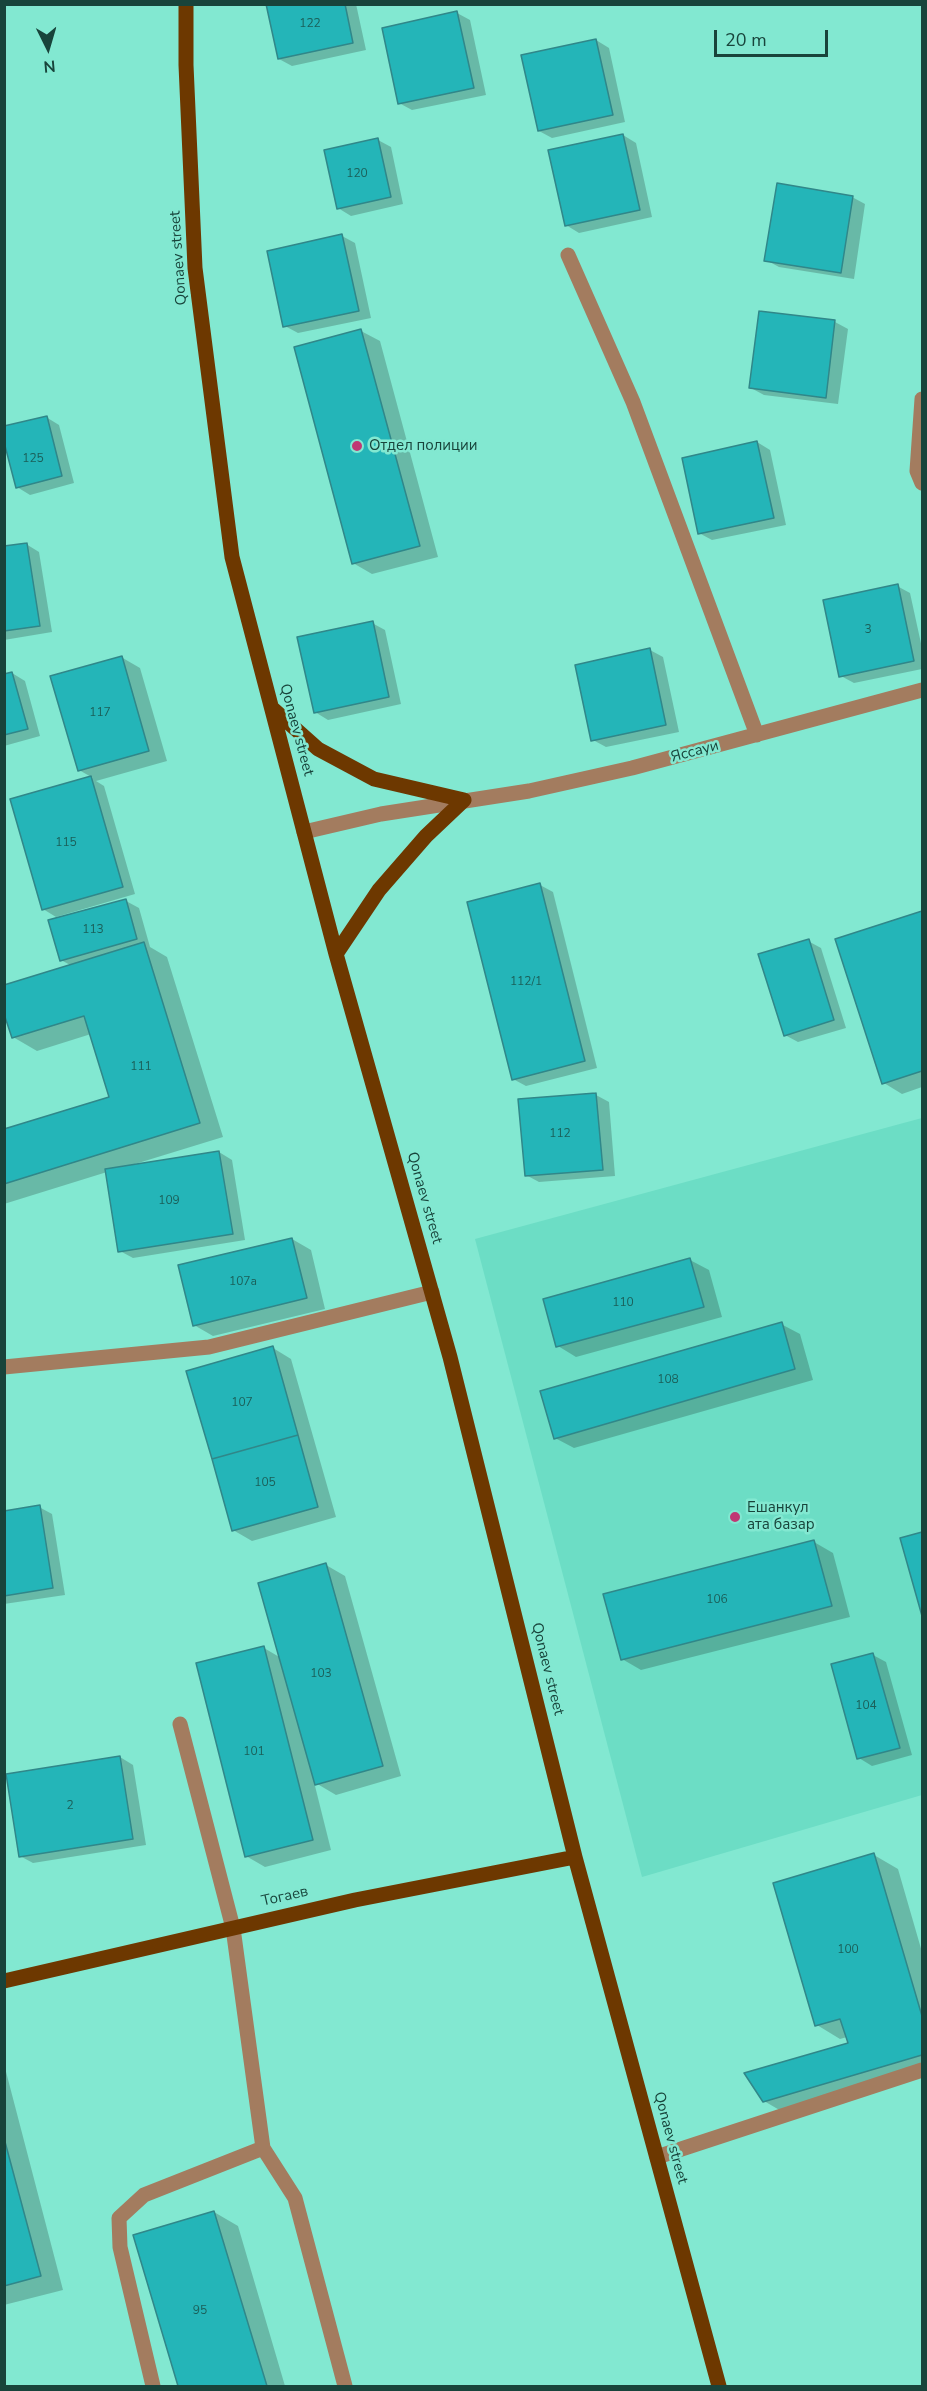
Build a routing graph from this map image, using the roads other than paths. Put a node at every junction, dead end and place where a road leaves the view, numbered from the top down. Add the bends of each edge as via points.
1 (186, 4) edge
2 (568, 255) dead end
3 (922, 399) edge
4 (922, 483) edge
5 (922, 690) edge
6 (272, 708) junction
7 (757, 735) junction
8 (464, 800) junction
9 (304, 832) junction
10 (336, 954) junction
11 (432, 1292) junction
12 (4, 1367) edge
13 (180, 1724) dead end
14 (575, 1857) junction
15 (233, 1928) junction
16 (4, 1981) edge
17 (922, 2070) edge
18 (263, 2148) junction
19 (657, 2157) junction
20 (153, 2386) edge
21 (345, 2386) edge
22 (719, 2386) edge

1 - 6 main road, Qonaev street via 195,268 232,557
2 - 7 street via 633,402
3 - 4 street via 917,471
5 - 7 street, Яссауи
6 - 8 main road via 318,749 374,779
6 - 9 main road, Qonaev street
7 - 8 street, Яссауи via 529,791
8 - 9 street, Яссауи
8 - 10 main road via 379,890
9 - 10 main road, Qonaev street
10 - 11 main road, Qonaev street
11 - 12 street via 209,1347
11 - 14 main road, Qonaev street
13 - 15 street
14 - 15 main road, Тогаев
14 - 19 main road, Qonaev street
15 - 16 main road, Тогаев
15 - 18 street
17 - 19 street
18 - 20 street via 144,2195 119,2218 120,2247
18 - 21 street via 295,2198
19 - 22 main road, Qonaev street

